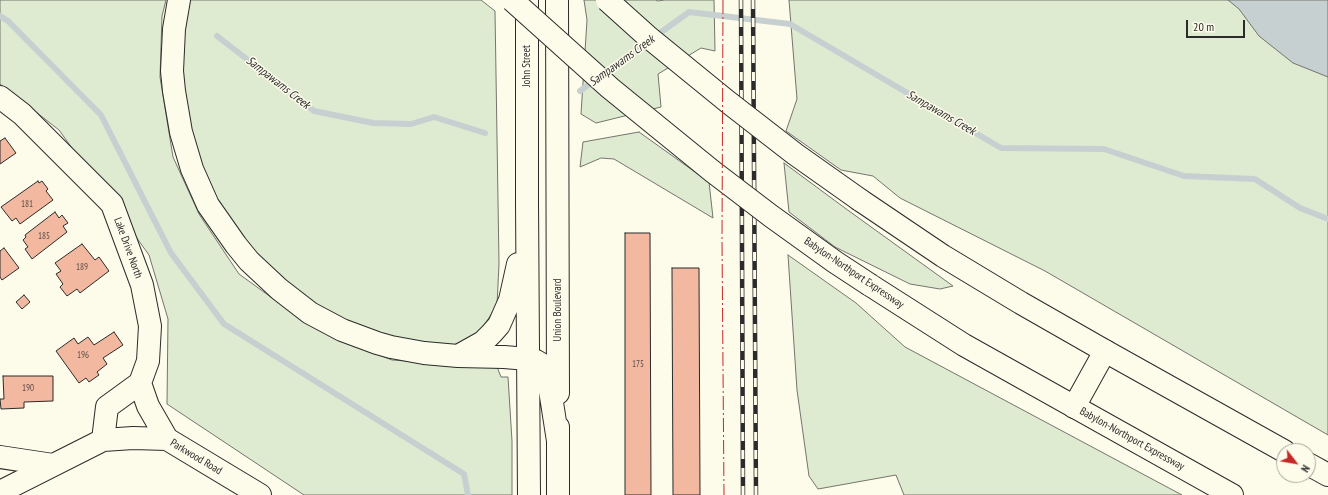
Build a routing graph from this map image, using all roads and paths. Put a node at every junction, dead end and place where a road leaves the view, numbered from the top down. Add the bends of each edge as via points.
1 (179, 0) edge
2 (506, 0) edge
3 (512, 0) edge
4 (527, 0) edge
5 (557, 0) edge
6 (607, 0) edge
7 (536, 22) junction
8 (0, 97) edge
9 (527, 204) junction
10 (1105, 352) junction
11 (458, 356) junction
12 (528, 359) junction
13 (140, 383) junction
14 (1074, 407) junction
15 (167, 439) junction
16 (103, 440) junction
17 (558, 441) junction
18 (1276, 447) edge
19 (0, 457) edge
20 (53, 465) junction
21 (1316, 468) edge
22 (1328, 475) edge
23 (0, 492) edge
24 (260, 495) edge
25 (530, 495) edge
26 (558, 495) edge
27 (1232, 495) edge

1 - 11 main road via 174,30 172,71 181,132 199,186 212,211 236,245 263,275 295,302 337,327 391,347
2 - 7 main road, bridge
3 - 7 main road, Babylon-Northport Expressway, bridge
4 - 9 main road, John Street
5 - 17 main road, Union Boulevard
6 - 10 main road, bridge via 647,36 795,154 860,200 943,256
7 - 14 main road, Babylon-Northport Expressway, bridge via 627,103 712,171 835,262 964,344
8 - 13 main road, Lake Drive North via 22,114 112,204 142,285 150,326 148,361
9 - 11 main road via 517,270 505,312 499,325 483,342
9 - 12 main road
10 - 14 main road
10 - 18 main road
11 - 12 main road
12 - 17 main road via 541,364 548,377
12 - 25 main road
13 - 15 main road via 148,406
13 - 16 main road via 107,407
14 - 27 main road, Babylon-Northport Expressway
15 - 16 main road, Parkwood Road
15 - 24 main road, Parkwood Road
16 - 20 main road, Parkwood Road
17 - 26 main road, Union Boulevard
19 - 20 main road
20 - 23 main road, Parkwood Road
21 - 22 main road

